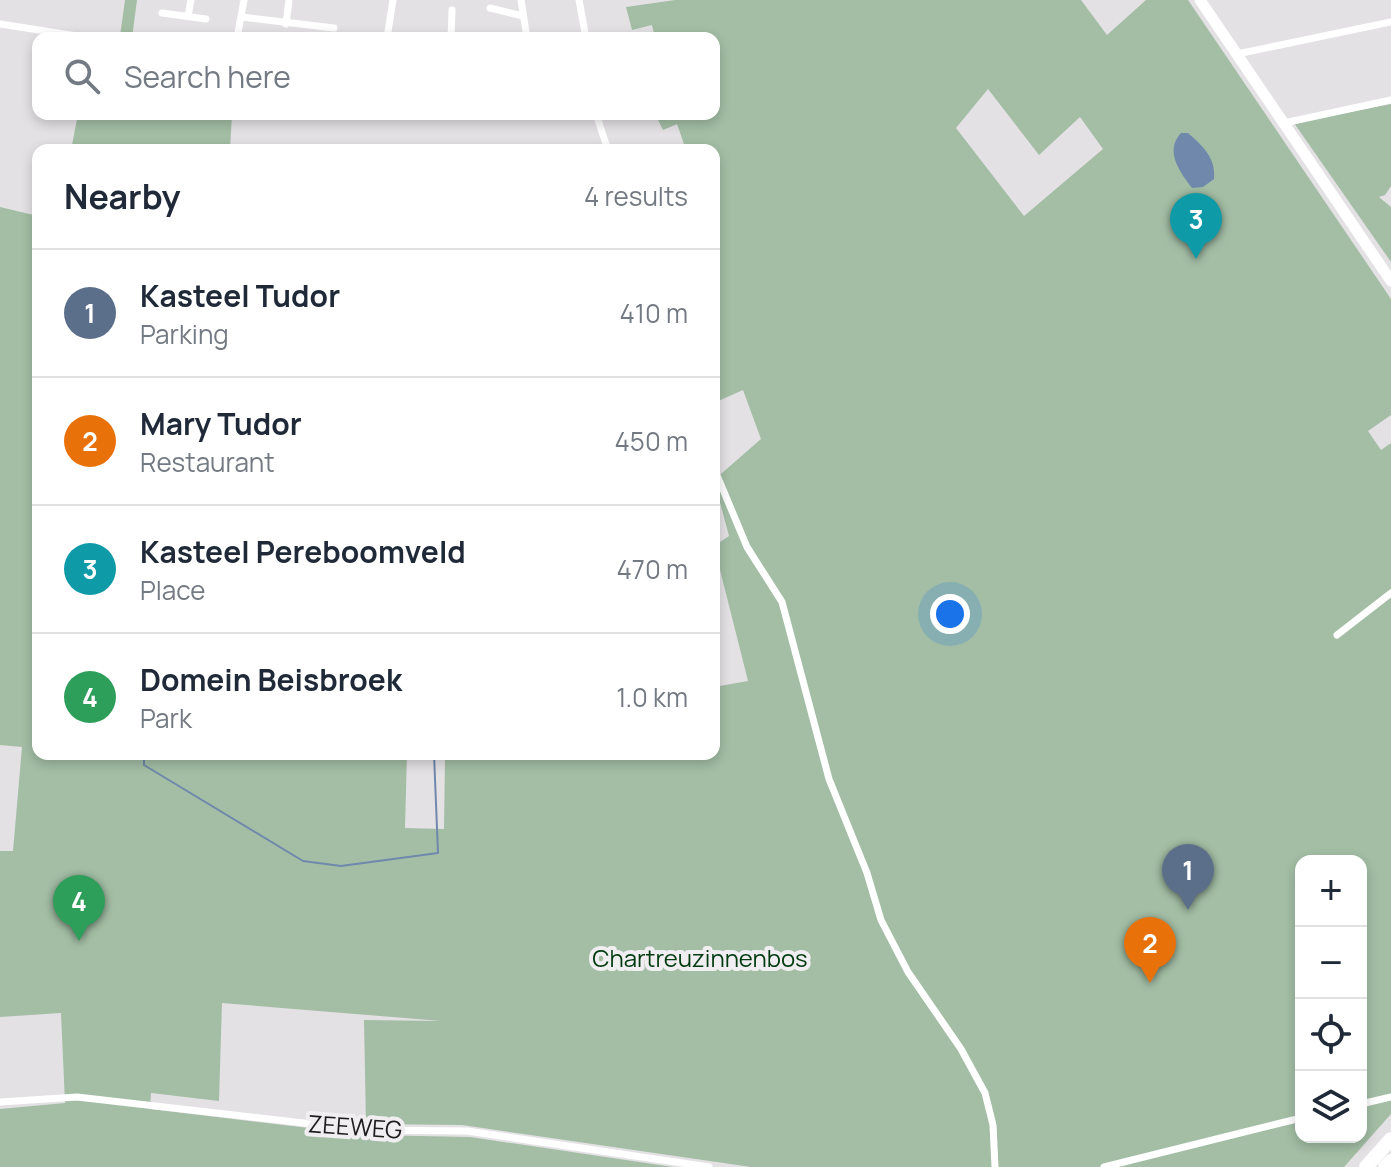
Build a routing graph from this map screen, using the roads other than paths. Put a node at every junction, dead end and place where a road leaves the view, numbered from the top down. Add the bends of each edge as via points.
1 (191, 0) edge
2 (244, 0) edge
3 (289, 0) edge
4 (393, 0) edge
5 (521, 0) edge
6 (579, 0) edge
7 (1200, 0) edge
8 (490, 8) dead end
9 (452, 10) dead end
10 (162, 13) dead end
11 (188, 16) junction
12 (523, 16) junction
13 (242, 17) junction
14 (206, 19) dead end
15 (1391, 22) edge
16 (0, 24) edge
17 (286, 24) junction
18 (334, 28) dead end
19 (51, 32) edge
20 (238, 32) edge
21 (388, 32) edge
22 (451, 32) edge
23 (526, 32) edge
24 (585, 32) edge
25 (1237, 54) junction
26 (1391, 100) edge
27 (598, 120) edge
28 (1284, 123) junction
29 (606, 144) edge
30 (1391, 281) edge
31 (720, 482) edge
32 (1391, 593) edge
33 (1337, 635) dead end
34 (1391, 1097) edge
35 (0, 1102) edge
36 (1367, 1103) edge
37 (1295, 1119) edge
38 (1391, 1139) edge
39 (1391, 1161) edge
40 (709, 1167) edge
41 (995, 1167) edge
42 (1104, 1167) edge
43 (1366, 1167) edge
44 (1385, 1167) edge

1 - 11 street
2 - 13 street
3 - 17 street
4 - 21 street
5 - 12 street
6 - 24 street
7 - 25 main road
8 - 12 street
9 - 22 street
10 - 11 street
11 - 14 street
12 - 23 street
13 - 17 street
13 - 20 street
15 - 25 street
16 - 19 street
17 - 18 street
25 - 28 main road
26 - 28 street
27 - 29 street
28 - 30 main road
31 - 41 street via 747,547 782,602 829,779 881,920 985,1093
32 - 33 street
34 - 36 street
35 - 40 street, ZEEWEG via 77,1097 364,1130 467,1131
37 - 42 street
38 - 43 highway
39 - 44 highway

